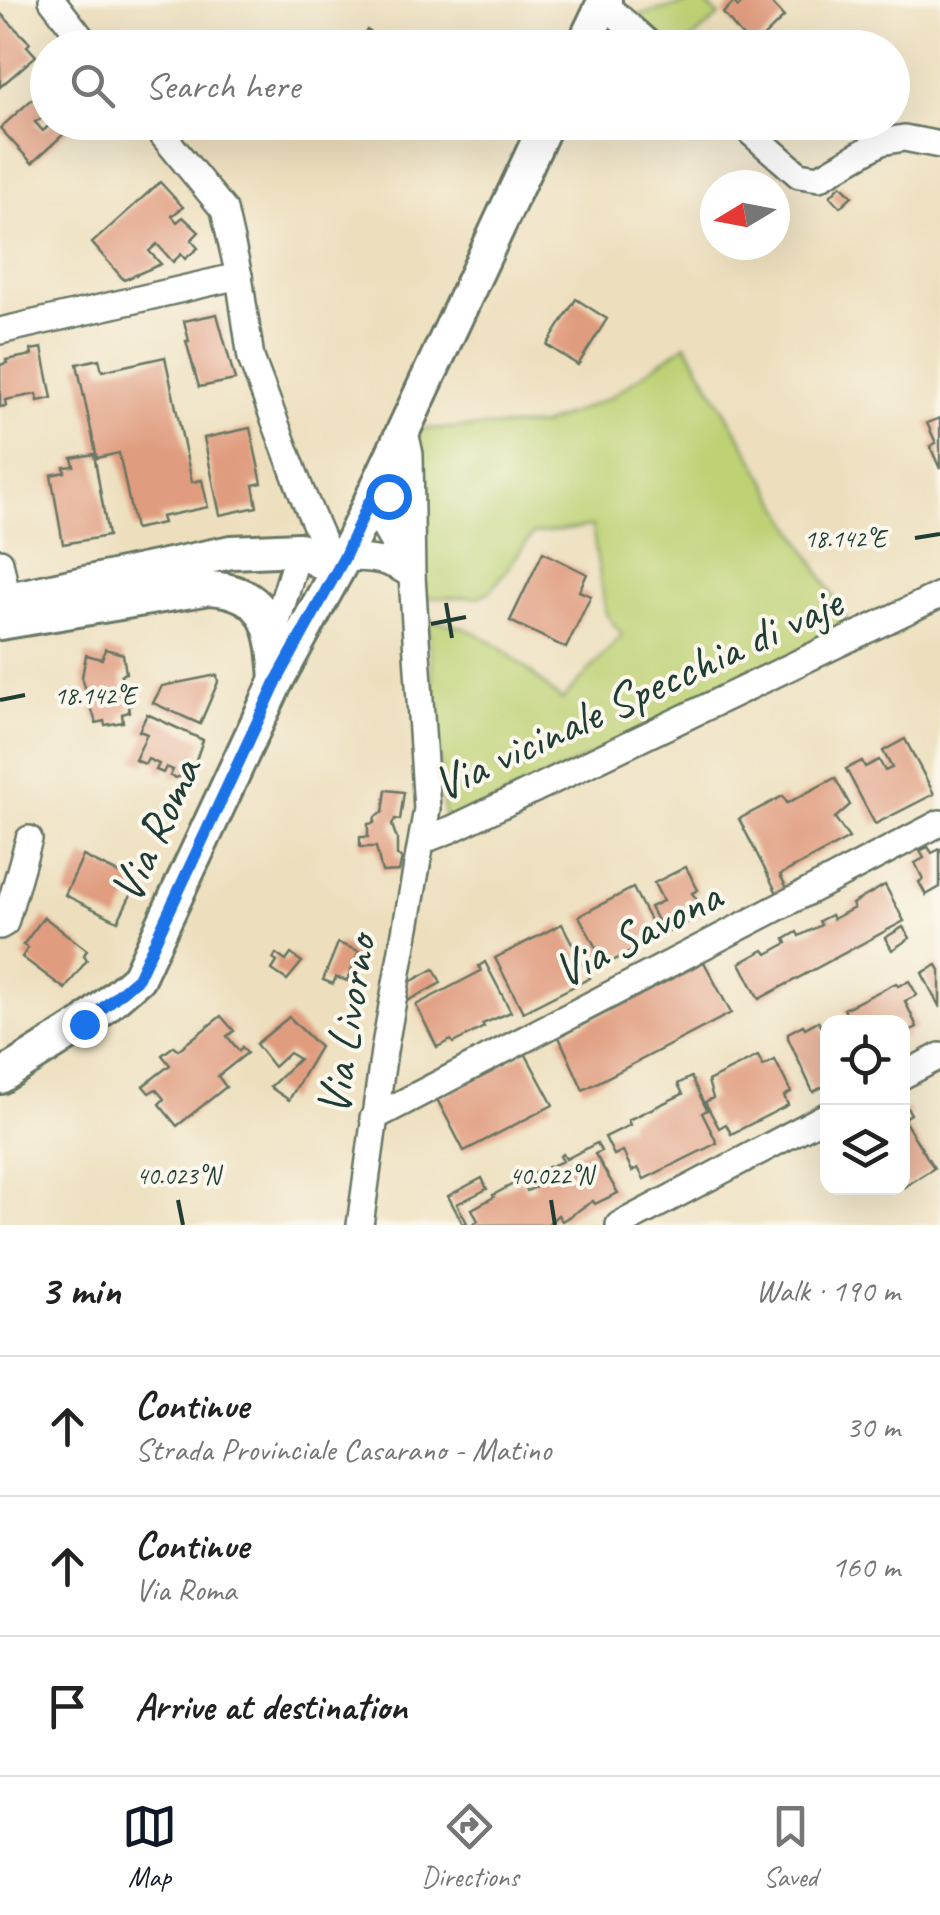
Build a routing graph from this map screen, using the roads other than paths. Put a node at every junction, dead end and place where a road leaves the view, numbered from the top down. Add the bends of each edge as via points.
1 (52, 0) edge
2 (604, 2) edge
3 (75, 30) edge
4 (591, 30) edge
5 (634, 30) edge
6 (910, 139) edge
7 (167, 140) edge
8 (540, 140) edge
9 (760, 140) edge
10 (892, 140) edge
11 (940, 145) edge
12 (239, 276) junction
13 (0, 331) edge
14 (404, 428) junction
15 (369, 502) junction
16 (410, 526) junction
17 (299, 549) junction
18 (0, 562) edge
19 (340, 565) junction
20 (412, 576) junction
21 (940, 595) edge
22 (5, 611) edge
23 (272, 638) junction
24 (277, 680) junction
25 (940, 824) edge
26 (28, 839) dead end
27 (424, 840) junction
28 (0, 926) edge
29 (940, 1056) edge
30 (910, 1072) edge
31 (0, 1076) edge
32 (374, 1118) junction
33 (820, 1119) edge
34 (633, 1222) edge
35 (360, 1225) edge

1 - 3 street
2 - 4 main road
2 - 5 street
6 - 11 street
7 - 12 street via 224,210
8 - 14 main road, Via Roma
9 - 10 street via 799,175 818,178
12 - 13 street
12 - 19 street via 251,358 301,491
14 - 15 main road, Via Roma
14 - 16 street, Via Livorno
15 - 16 street via 388,496
15 - 19 main road, Via Roma
15 - 20 street
16 - 20 street, Via Livorno
17 - 19 main road
17 - 22 main road via 231,552
17 - 23 street
18 - 22 street
19 - 20 street via 380,558
19 - 24 main road, Via Roma
20 - 27 street, Via Livorno via 426,752
21 - 27 street, Via vicinale Specchia di vaje
22 - 23 main road via 210,588 240,593 258,606
23 - 24 main road
24 - 31 main road, Via Roma via 138,978 84,1024
25 - 32 street, Via Savona
26 - 28 street
27 - 32 street, Via Livorno
29 - 30 street
32 - 35 street, Via Livorno
33 - 34 street

